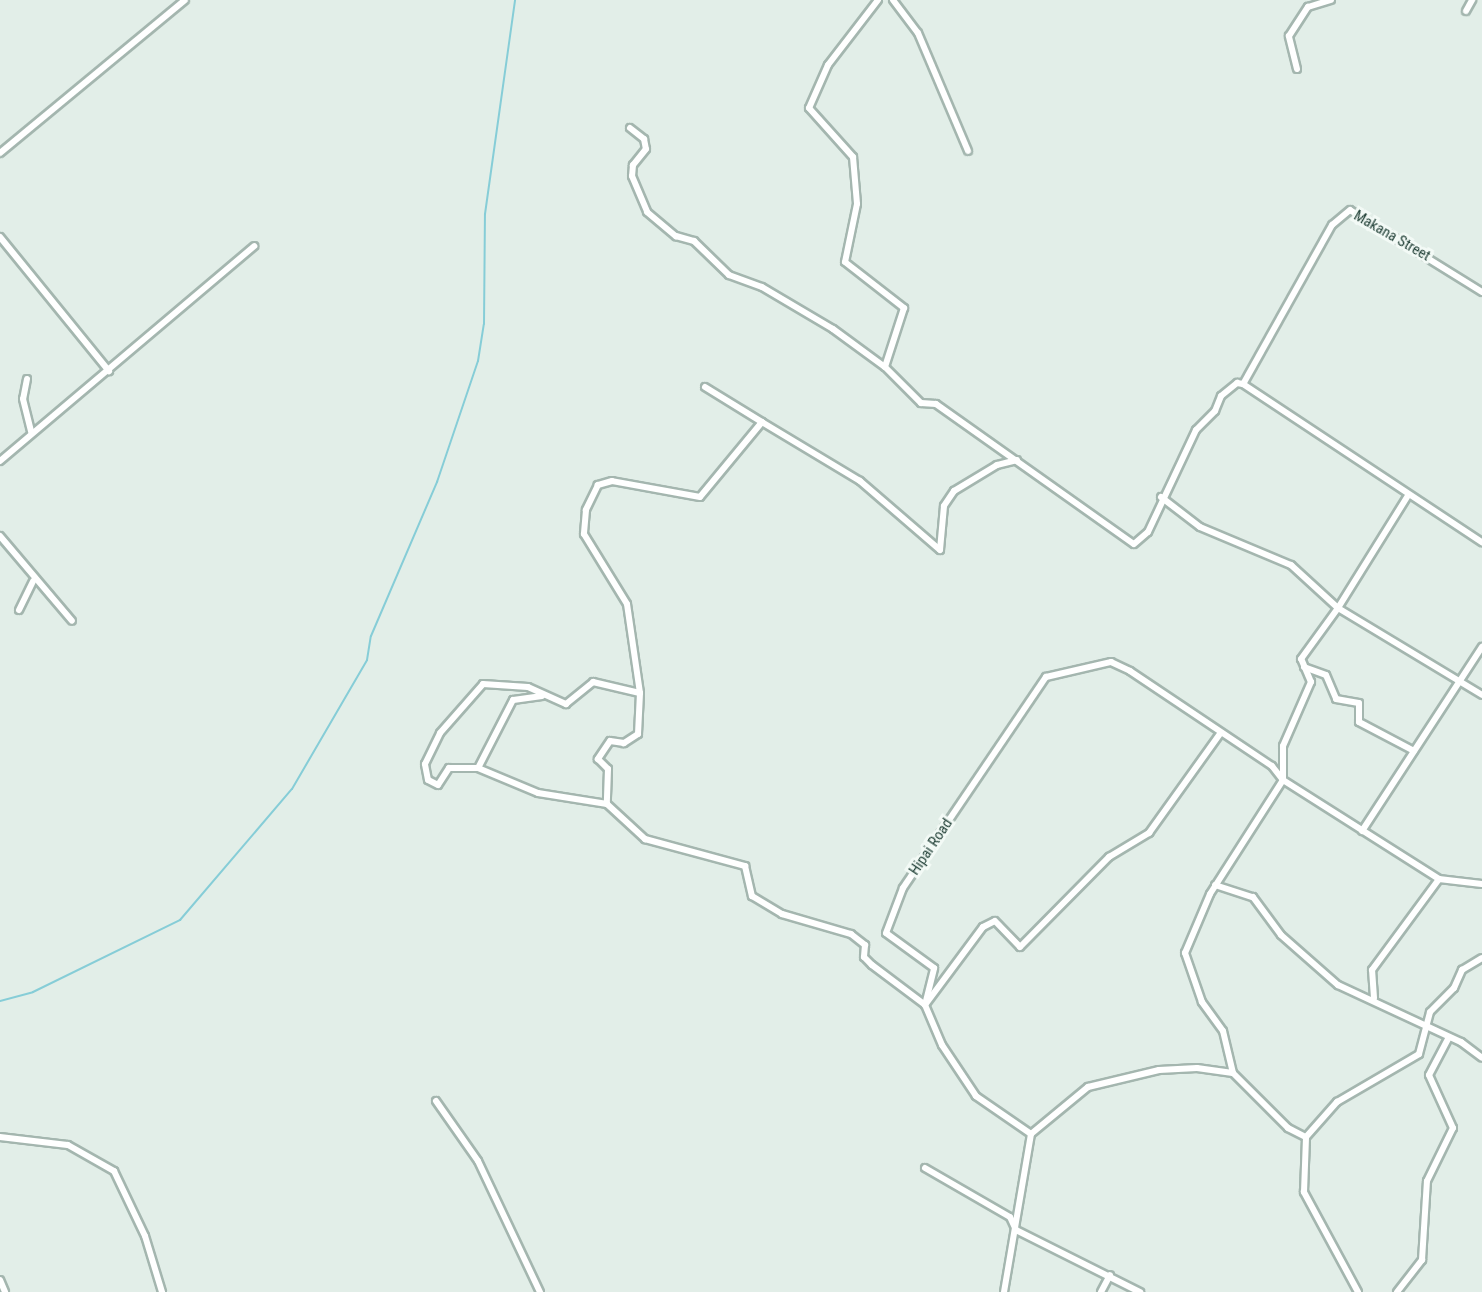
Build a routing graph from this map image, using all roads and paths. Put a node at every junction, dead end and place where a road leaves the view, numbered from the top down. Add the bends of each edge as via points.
1 (185, 0) edge
2 (878, 0) edge
3 (893, 0) edge
4 (1331, 0) edge
5 (1472, 0) edge
6 (1466, 11) dead end
7 (1297, 69) dead end
8 (630, 128) dead end
9 (968, 151) dead end
10 (0, 153) edge
11 (0, 237) edge
12 (254, 246) dead end
13 (1482, 292) edge
14 (885, 367) junction
15 (109, 371) junction
16 (27, 380) dead end
17 (1243, 384) junction
18 (705, 387) dead end
19 (762, 422) junction
20 (31, 432) junction
21 (1017, 460) junction
22 (0, 461) edge
23 (1161, 497) junction
24 (1407, 497) junction
25 (0, 536) edge
26 (1482, 542) edge
27 (33, 581) junction
28 (1338, 608) junction
29 (19, 610) dead end
30 (72, 621) dead end
31 (1482, 647) edge
32 (1303, 667) junction
33 (1460, 685) junction
34 (640, 693) junction
35 (542, 696) junction
36 (1482, 696) edge
37 (1220, 734) junction
38 (1414, 752) junction
39 (478, 768) junction
40 (1283, 780) junction
41 (607, 804) junction
42 (1362, 831) junction
43 (1439, 879) junction
44 (1482, 884) edge
45 (1215, 885) junction
46 (1482, 958) edge
47 (1374, 998) junction
48 (925, 1005) junction
49 (1429, 1029) junction
50 (1448, 1039) junction
51 (1482, 1058) edge
52 (1233, 1073) junction
53 (436, 1101) dead end
54 (1031, 1134) junction
55 (0, 1137) edge
56 (1306, 1137) junction
57 (925, 1168) dead end
58 (1016, 1230) junction
59 (1110, 1275) junction
60 (0, 1280) edge
61 (4, 1292) edge
62 (162, 1292) edge
63 (540, 1292) edge
64 (1004, 1292) edge
65 (1101, 1292) edge
66 (1140, 1292) edge
67 (1358, 1292) edge
68 (1397, 1292) edge

1 - 10 street
2 - 14 street via 828,65 809,108 853,157 857,204 845,262 904,308
3 - 9 street via 918,33
4 - 7 street via 1308,6 1289,36
5 - 6 street
8 - 14 street via 644,139 646,149 633,165 632,176 647,212 676,236 694,241 729,275 762,287
11 - 15 street
12 - 15 street
13 - 17 street, Makana Street via 1350,210 1332,225
14 - 21 street via 921,403 936,404
15 - 20 street
16 - 20 street via 23,399
17 - 23 street via 1221,396 1215,411 1196,430
17 - 24 street via 1370,465
18 - 19 street
19 - 21 street via 860,482 940,550 944,506 954,491 997,465
19 - 34 street via 700,497 612,481 598,485 591,497 584,534 627,604
20 - 22 street
21 - 23 street via 1134,544 1148,532
23 - 28 street via 1200,527 1291,565
24 - 26 street
24 - 28 street
25 - 27 street
27 - 29 street
27 - 30 street
28 - 32 street via 1301,659
28 - 33 street
31 - 33 street
32 - 38 street via 1326,675 1336,699 1359,703 1359,722
32 - 40 street via 1311,682 1283,746
33 - 36 street
33 - 38 street
34 - 35 street via 593,682 566,704
34 - 41 street via 638,734 624,742 610,741 598,759 608,769
35 - 39 street via 513,700
35 - 39 street via 528,687 483,684 467,709 440,733 425,764 428,780 438,785 449,768
37 - 40 street, Hipai Road via 1272,766
37 - 48 street via 1149,833 1109,856 1020,947 995,921 983,927
37 - 48 street, Hipai Road via 1111,662 1046,677 903,888 886,933 934,968
38 - 42 street
39 - 41 street via 538,793
40 - 42 street, Hipai Road via 1323,800
40 - 45 street
41 - 48 street via 645,839 745,866 752,896 782,914 851,934 865,945 864,957 872,966
42 - 43 street, Hipai Road
43 - 44 street
43 - 47 street via 1372,970
45 - 47 street via 1253,897 1265,918 1320,973
45 - 52 street via 1185,952 1202,1002 1223,1031
46 - 49 street via 1462,970 1454,988 1430,1012
47 - 49 street
48 - 54 street via 942,1045 976,1096
49 - 50 street
49 - 56 street via 1419,1054 1337,1102
50 - 51 street
50 - 68 street via 1430,1075 1453,1128 1427,1181 1422,1260
52 - 54 street via 1160,1070 1088,1087
52 - 56 street via 1288,1128
53 - 63 street via 478,1161
54 - 58 street
55 - 62 street via 68,1145 114,1171 145,1236
56 - 67 street via 1304,1192
57 - 58 street via 1010,1217
58 - 59 street
58 - 64 street
59 - 65 street
59 - 66 street
60 - 61 street

